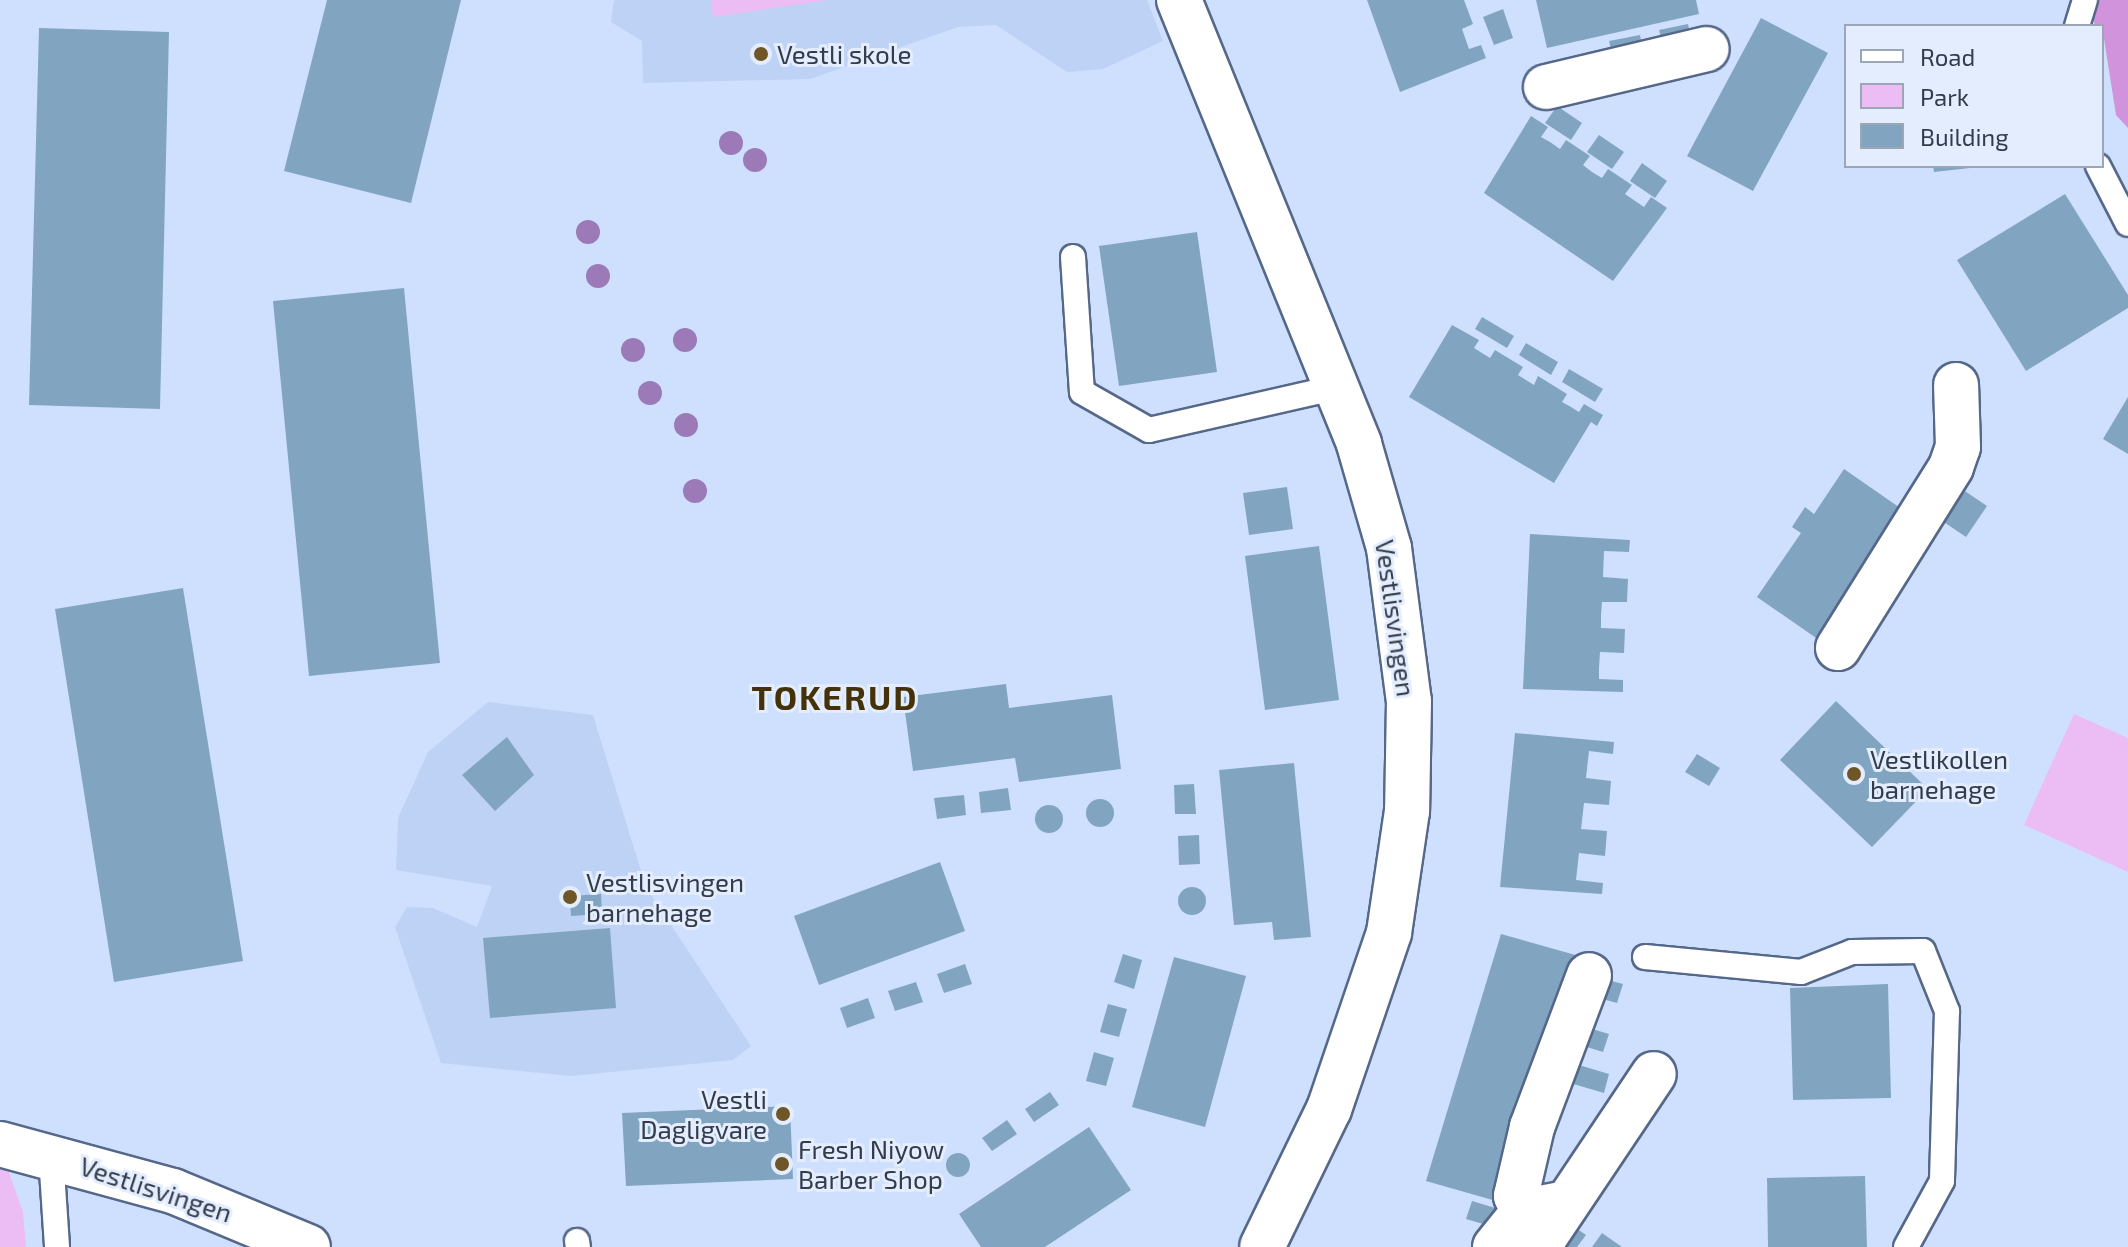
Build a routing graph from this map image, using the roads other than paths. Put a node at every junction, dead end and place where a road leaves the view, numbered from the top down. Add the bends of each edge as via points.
1 (1179, 0) edge
2 (2085, 0) edge
3 (2078, 24) edge
4 (1707, 49) dead end
5 (1546, 87) dead end
6 (2099, 168) edge
7 (2128, 224) edge
8 (1073, 257) dead end
9 (1956, 385) dead end
10 (1339, 387) junction
11 (1838, 648) dead end
12 (1645, 957) dead end
13 (1589, 975) dead end
14 (1654, 1074) dead end
15 (0, 1144) edge
16 (51, 1156) junction
17 (1542, 1220) edge
18 (57, 1247) edge
19 (308, 1247) edge
20 (1262, 1247) edge
21 (1495, 1247) edge
22 (1906, 1247) edge

1 - 10 street, Vestlisvingen
2 - 3 lane
4 - 5 street
6 - 7 lane
8 - 10 lane via 1082,392 1149,430
9 - 11 street via 1951,467
10 - 20 street, Vestlisvingen via 1399,602 1409,701 1407,811 1389,933 1355,1041 1305,1165
12 - 22 lane via 1801,972 1852,952 1923,951 1947,1011 1942,1181
13 - 17 street via 1530,1134 1516,1196
14 - 17 street
15 - 16 street, Vestlisvingen
16 - 18 lane
16 - 19 street, Vestlisvingen via 173,1191
17 - 21 street

